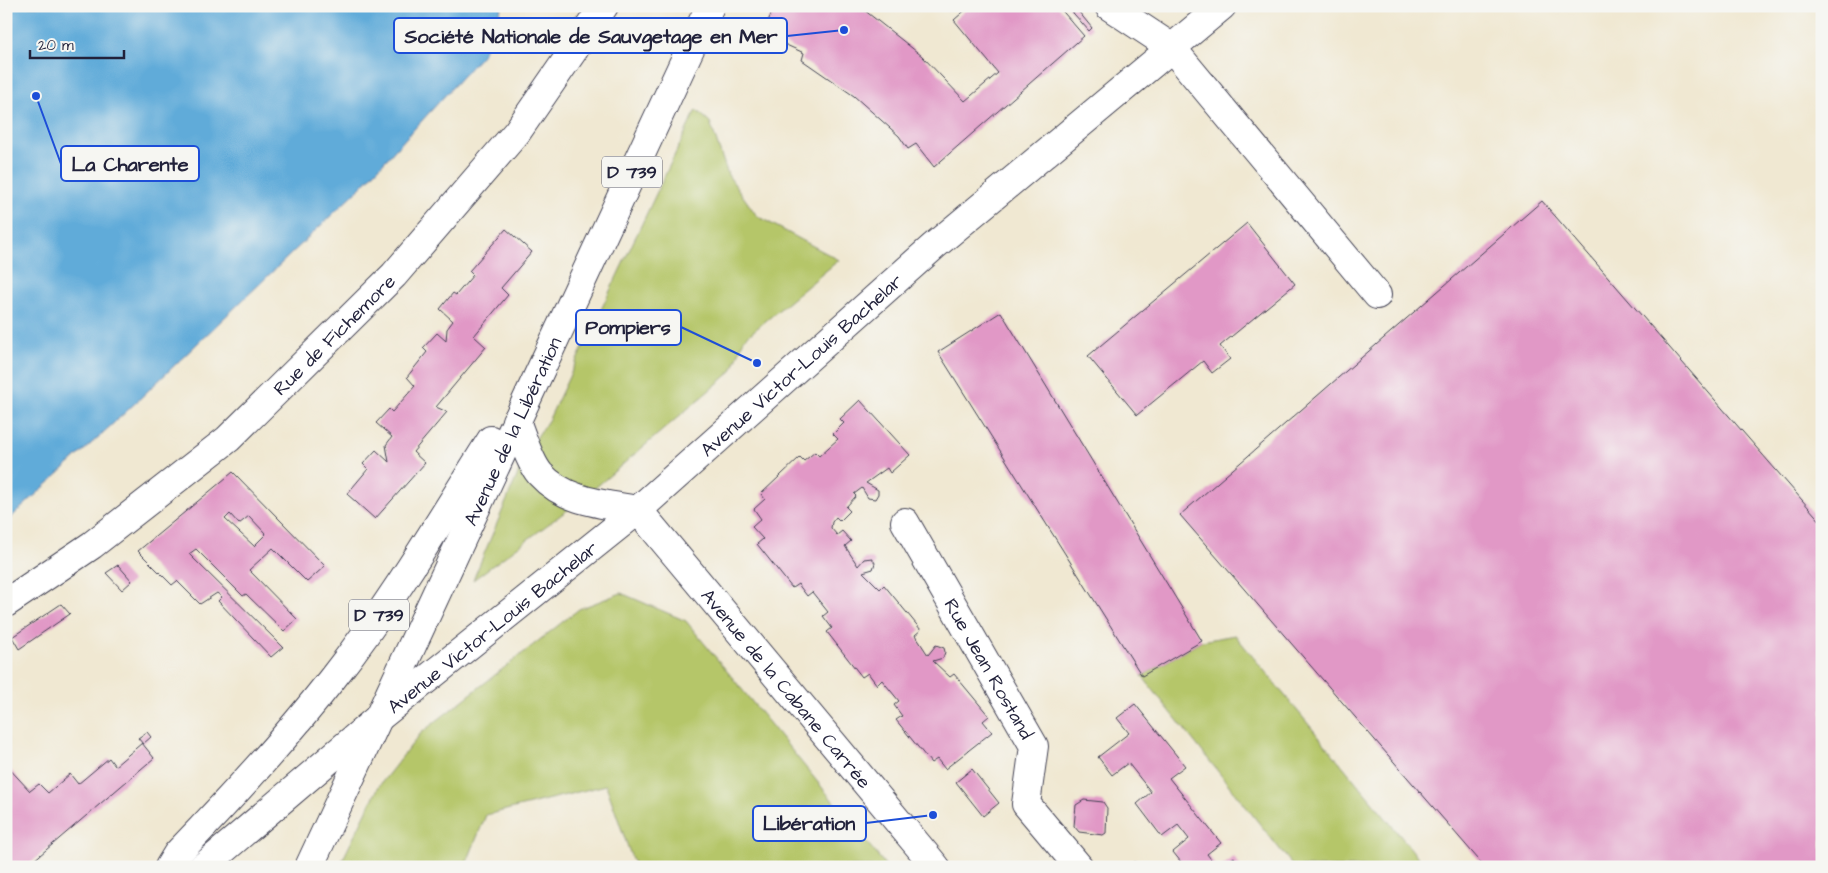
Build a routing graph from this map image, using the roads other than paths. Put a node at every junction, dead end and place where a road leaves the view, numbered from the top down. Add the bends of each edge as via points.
1 (604, 6) edge
2 (710, 6) edge
3 (1109, 6) edge
4 (1222, 6) edge
5 (1171, 47) junction
6 (1377, 296) dead end
7 (555, 337) junction
8 (516, 421) junction
9 (638, 510) junction
10 (905, 522) dead end
11 (6, 604) edge
12 (377, 720) junction
13 (169, 867) edge
14 (203, 867) edge
15 (309, 867) edge
16 (936, 867) edge
17 (1079, 867) edge

1 - 11 main road, Rue de Fichemore via 517,132 387,282 228,439 92,545
2 - 7 main road, Avenue de la Libération / D 739
3 - 5 main road
4 - 5 main road, Avenue Victor-Louis Bachelar
5 - 6 main road
5 - 9 main road, Avenue Victor-Louis Bachelar via 934,246
7 - 8 main road, Avenue de la Libération / D 739
7 - 13 main road, D 739 via 404,580 333,679 253,775 177,854
8 - 9 main road via 540,474 557,488 581,500
8 - 12 main road, Avenue de la Libération / D 739
9 - 12 main road, Avenue Victor-Louis Bachelar
9 - 16 main road, Avenue de la Cabane Carrée
10 - 17 main road, Rue Jean Rostand via 1034,746 1026,804
12 - 14 main road, D 739
12 - 15 main road, D 739

